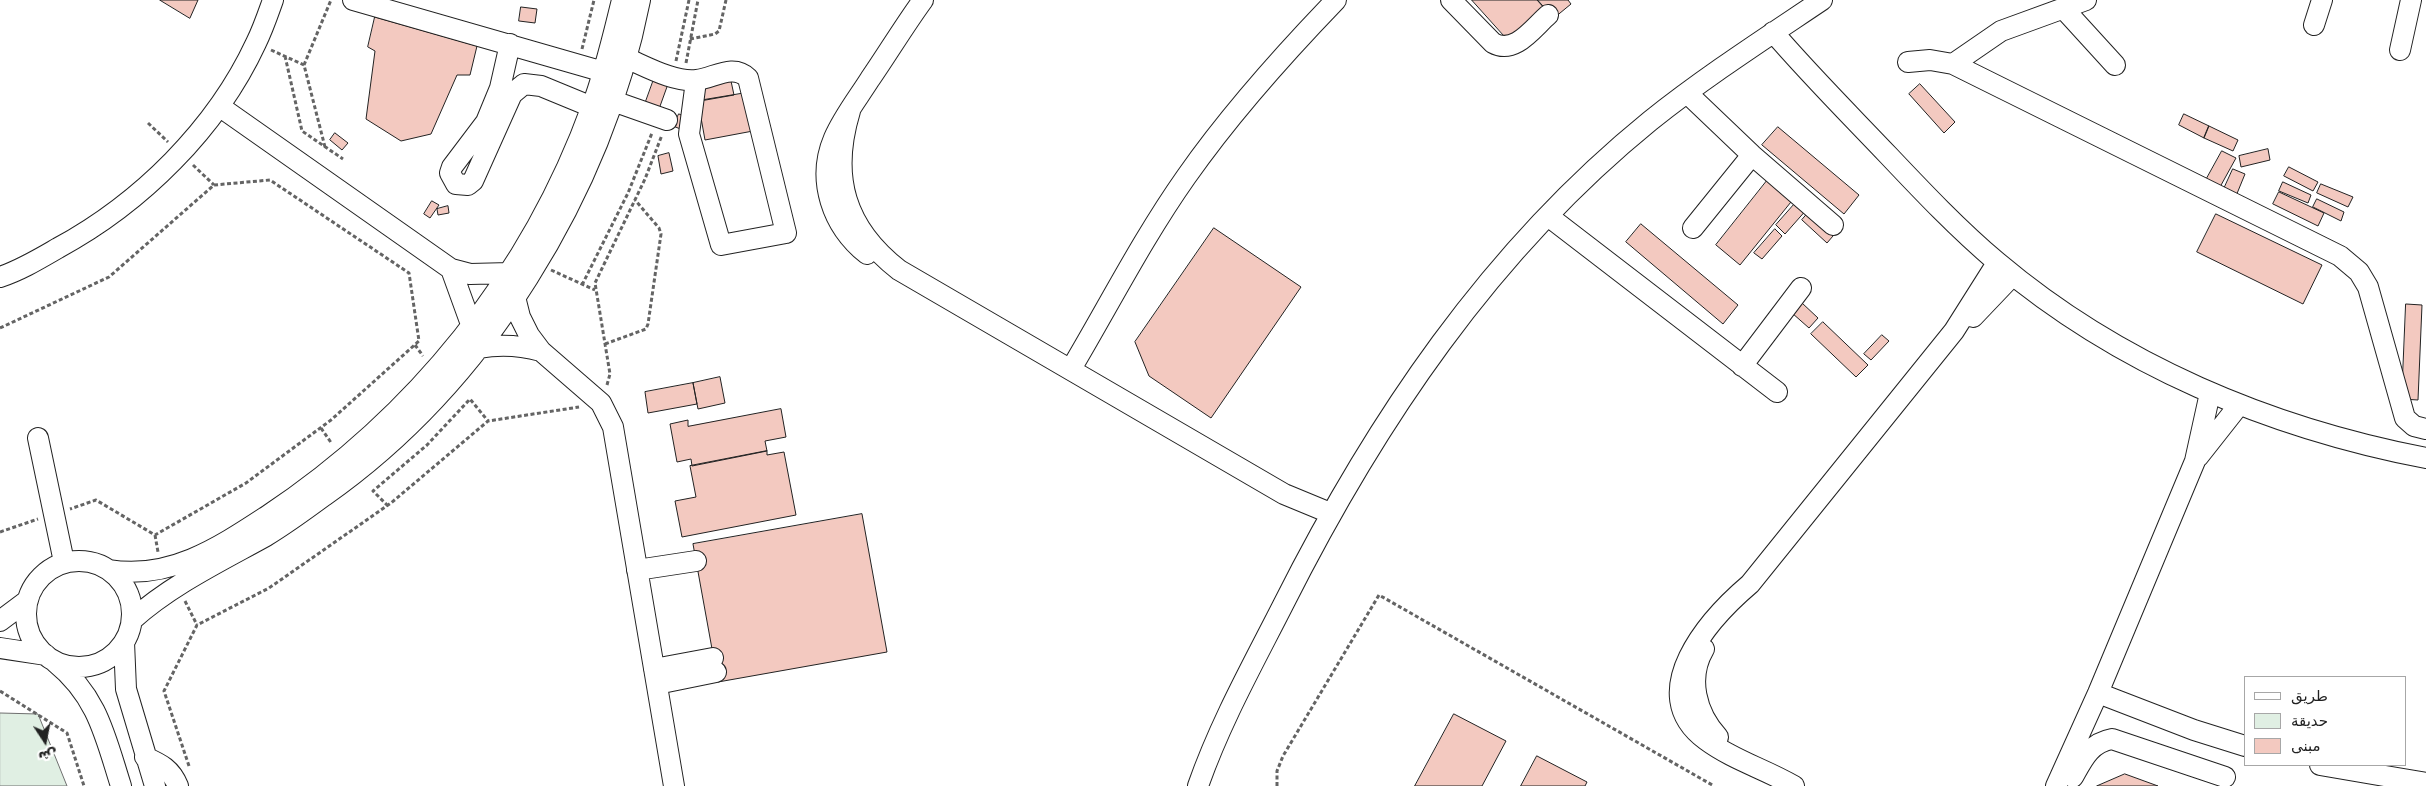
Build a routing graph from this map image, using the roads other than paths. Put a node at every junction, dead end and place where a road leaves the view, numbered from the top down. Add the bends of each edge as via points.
1 (273, 0) edge
2 (353, 0) edge
3 (622, 0) edge
4 (640, 0) edge
5 (923, 0) edge
6 (1336, 0) edge
7 (1451, 0) edge
8 (1822, 0) edge
9 (2086, 0) edge
10 (2411, 0) edge
11 (2316, 1) edge
12 (2063, 8) junction
13 (1548, 15) dead end
14 (2314, 25) dead end
15 (1781, 27) junction
16 (510, 44) junction
17 (2400, 50) dead end
18 (626, 58) junction
19 (1908, 62) dead end
20 (1953, 64) junction
21 (2115, 65) dead end
22 (604, 72) junction
23 (684, 78) junction
24 (1687, 93) junction
25 (613, 100) junction
26 (219, 106) junction
27 (592, 107) junction
28 (663, 118) road end
29 (1752, 155) junction
30 (1548, 216) junction
31 (1833, 225) dead end
32 (1693, 228) dead end
33 (451, 269) junction
34 (2005, 269) junction
35 (510, 273) junction
36 (0, 276) edge
37 (1801, 288) dead end
38 (515, 297) junction
39 (472, 327) junction
40 (479, 348) junction
41 (541, 351) junction
42 (1742, 366) junction
43 (1071, 369) junction
44 (1777, 392) dead end
45 (2210, 393) junction
46 (2239, 405) junction
47 (2426, 429) edge
48 (38, 438) dead end
49 (2426, 458) edge
50 (2195, 461) junction
51 (1327, 519) junction
52 (695, 555) dead end
53 (64, 562) junction
54 (637, 564) junction
55 (109, 570) junction
56 (28, 600) junction
57 (132, 620) junction
58 (0, 621) edge
59 (124, 642) junction
60 (0, 648) edge
61 (49, 657) junction
62 (714, 665) dead end
63 (656, 676) junction
64 (2098, 693) junction
65 (1216, 738) junction
66 (2244, 746) edge
67 (145, 757) junction
68 (2326, 766) edge
69 (2225, 777) dead end
70 (1786, 781) edge
71 (2426, 783) edge
72 (121, 786) edge
73 (155, 786) edge
74 (178, 786) edge
75 (674, 786) edge
76 (1184, 786) edge
77 (1198, 786) edge
78 (2056, 786) edge
79 (2070, 786) edge

1 - 26 street via 256,43
2 - 16 street
3 - 22 street
4 - 18 street
5 - 43 street via 850,111 840,155 841,177 854,220 866,240 899,270
6 - 43 street via 1276,64 1186,176 1147,235
7 - 13 street via 1493,43 1501,46 1516,43
8 - 15 street
9 - 12 street
10 - 17 street
11 - 14 street
12 - 20 street via 2001,30
12 - 21 street
15 - 24 street
15 - 34 street via 1812,63 1821,86 1934,204
16 - 22 street
16 - 27 street via 500,88 486,122 452,167 450,173 456,184 468,185 473,181 512,94 524,84 541,86
18 - 23 street via 662,74
18 - 25 street
19 - 20 street via 1930,60
20 - 47 street via 2346,260 2368,286 2405,418 2414,426
22 - 27 street
23 - 23 street via 730,71 743,73 748,78 786,233 721,245 689,134
24 - 29 street
24 - 30 street via 1604,162
25 - 28 street
25 - 38 street via 575,194
26 - 33 street
26 - 36 street via 162,173 94,229 16,271
27 - 35 street via 556,192
29 - 31 street
29 - 32 street
30 - 42 street
30 - 51 street via 1489,281 1430,357 1395,407
33 - 35 street via 470,274
33 - 39 street
34 - 45 street via 2113,343
34 - 70 street via 1750,584 1741,602 1702,652 1695,678 1703,717 1720,738 1763,763
35 - 39 street
37 - 42 street
38 - 40 street
38 - 41 street via 520,317
39 - 55 street via 391,418 344,460 290,501 180,565 144,573
40 - 41 street via 500,344
40 - 57 street via 432,401 381,450 326,495 268,534 177,585
41 - 54 street via 601,403 613,427
42 - 44 street
43 - 51 street
45 - 46 street
45 - 50 street
46 - 49 street via 2322,434
46 - 50 street
48 - 53 street
50 - 64 street
51 - 65 street
52 - 54 street
53 - 55 street via 90,562
53 - 56 street via 43,575
54 - 63 street
55 - 57 street via 128,592
56 - 58 street
56 - 61 street via 29,630 36,644
57 - 59 street
59 - 61 street via 104,660 91,665 71,665
59 - 67 street via 126,690
60 - 61 street
61 - 72 street via 73,676 89,698
62 - 63 street
63 - 75 street
64 - 66 street
64 - 78 street
65 - 76 street via 1195,760
65 - 77 street
67 - 73 street
67 - 74 street via 165,766
68 - 71 street
69 - 79 street via 2112,739 2097,744 2087,753

